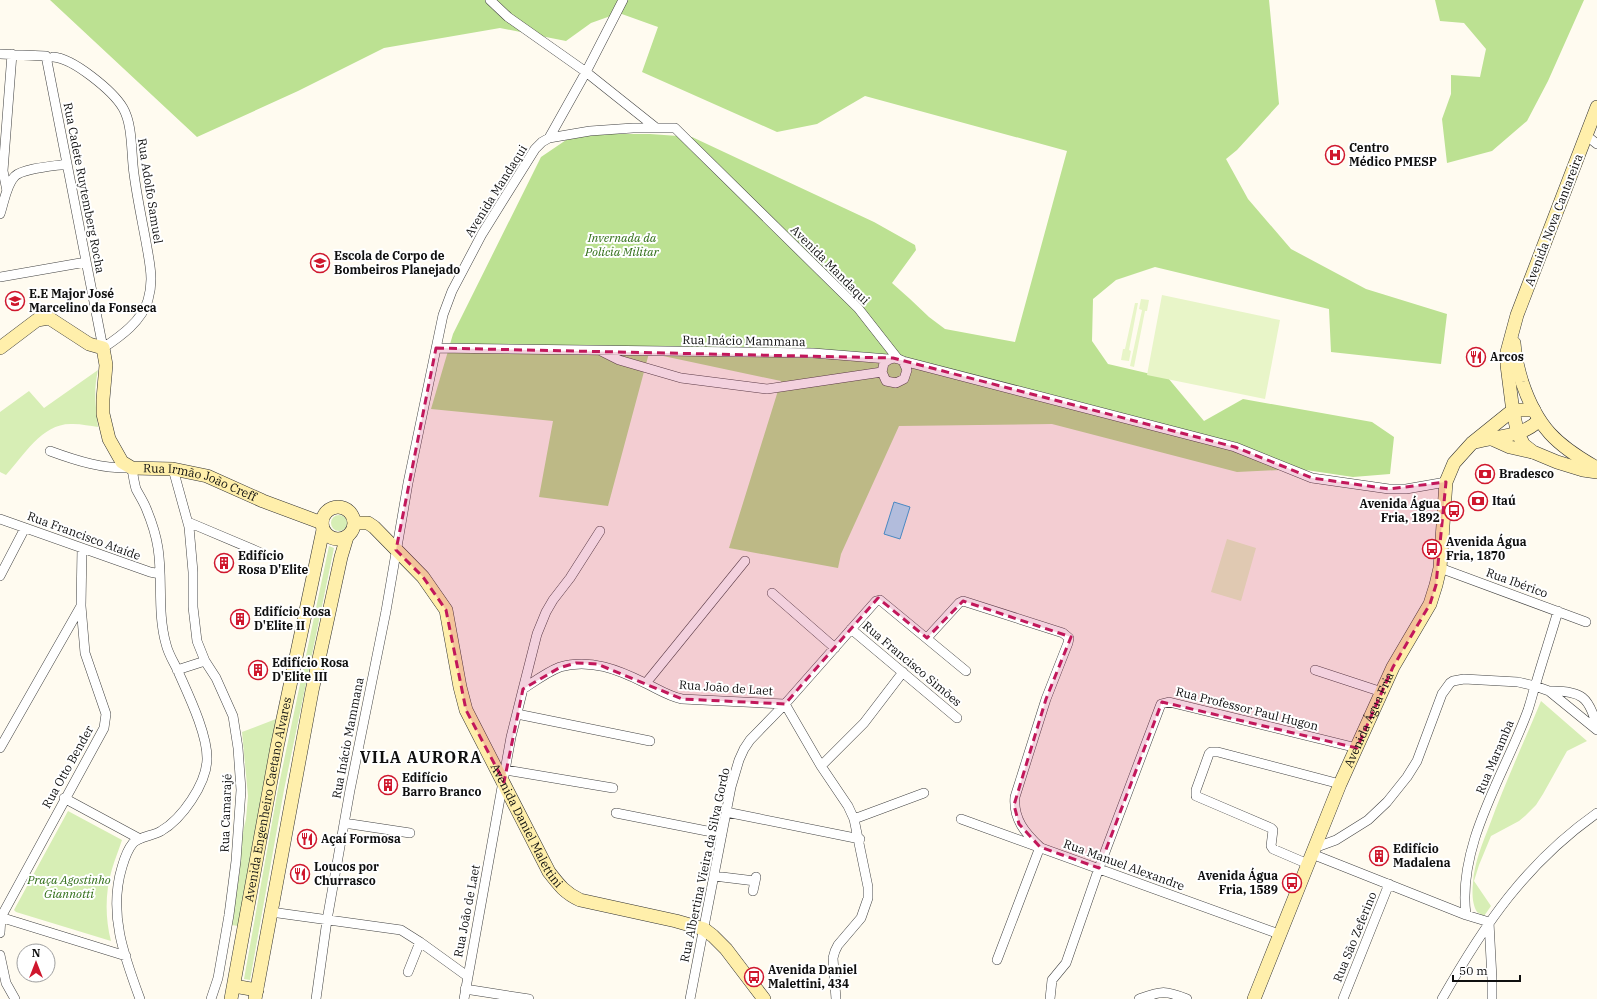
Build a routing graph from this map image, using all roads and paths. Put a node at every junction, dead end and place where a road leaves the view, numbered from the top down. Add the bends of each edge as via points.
1 (490, 0) edge
2 (624, 0) edge
3 (0, 54) edge
4 (12, 54) junction
5 (50, 57) junction
6 (586, 72) junction
7 (1597, 107) edge
8 (655, 127) junction
9 (549, 138) junction
10 (1592, 140) edge
11 (67, 164) junction
12 (7, 191) junction
13 (0, 214) edge
14 (86, 262) junction
15 (0, 277) edge
16 (1514, 333) junction
17 (0, 348) edge
18 (104, 348) junction
19 (436, 348) junction
20 (600, 350) junction
21 (888, 359) junction
22 (901, 360) junction
23 (882, 372) junction
24 (1513, 412) junction
25 (1536, 416) junction
26 (1518, 434) junction
27 (1490, 438) junction
28 (1472, 443) junction
29 (50, 451) dead end
30 (1533, 452) junction
31 (132, 468) junction
32 (1597, 468) edge
33 (173, 469) junction
34 (1597, 472) edge
35 (1446, 482) junction
36 (408, 483) joint
37 (0, 519) edge
38 (188, 522) junction
39 (355, 523) junction
40 (322, 527) junction
41 (26, 528) junction
42 (600, 531) dead end
43 (347, 536) junction
44 (82, 548) junction
45 (396, 550) junction
46 (259, 552) dead end
47 (745, 561) dead end
48 (1440, 568) junction
49 (160, 574) junction
50 (0, 576) edge
51 (772, 593) dead end
52 (81, 606) junction
53 (1558, 611) junction
54 (1586, 622) dead end
55 (851, 629) junction
56 (927, 638) junction
57 (835, 648) junction
58 (204, 661) junction
59 (177, 670) junction
60 (1315, 670) dead end
61 (966, 671) dead end
62 (903, 672) junction
63 (646, 683) junction
64 (1535, 686) junction
65 (523, 689) junction
66 (1549, 691) junction
67 (1382, 692) junction
68 (785, 704) junction
69 (517, 714) junction
70 (957, 718) dead end
71 (1597, 729) edge
72 (650, 741) dead end
73 (0, 748) edge
74 (1357, 748) junction
75 (821, 766) junction
76 (505, 776) junction
77 (1340, 784) junction
78 (613, 788) dead end
79 (924, 793) dead end
80 (64, 798) junction
81 (726, 812) junction
82 (616, 813) dead end
83 (1597, 813) edge
84 (854, 819) junction
85 (961, 819) dead end
86 (344, 823) junction
87 (410, 833) dead end
88 (722, 834) junction
89 (140, 839) junction
90 (860, 839) junction
91 (1040, 848) junction
92 (1311, 855) junction
93 (1099, 868) junction
94 (714, 876) junction
95 (1389, 884) junction
96 (753, 891) dead end
97 (271, 912) junction
98 (1466, 915) junction
99 (0, 917) edge
100 (327, 920) junction
101 (1489, 922) junction
102 (704, 929) junction
103 (0, 933) edge
104 (1279, 934) junction
105 (420, 942) junction
106 (0, 955) edge
107 (126, 956) junction
108 (997, 960) dead end
109 (408, 972) dead end
110 (467, 976) junction
111 (465, 989) junction
112 (232, 993) edge
113 (256, 995) edge
114 (1158, 995) edge
115 (15, 999) edge
116 (140, 999) edge
117 (211, 999) edge
118 (316, 999) edge
119 (464, 999) edge
120 (529, 999) edge
121 (690, 999) edge
122 (764, 999) edge
123 (836, 999) edge
124 (1050, 999) edge
125 (1139, 999) edge
126 (1187, 999) edge
127 (1254, 999) edge
128 (1343, 999) edge
129 (1442, 999) edge
130 (1492, 999) edge

1 - 6 street via 508,17
2 - 6 street
3 - 4 street, Rua Adolfo Samuel
4 - 5 street, Rua Adolfo Samuel
4 - 12 street via 3,171
5 - 11 street, Rua Cadete Ruytemberg Rocha
5 - 18 street, Rua Adolfo Samuel via 60,57 81,69 113,95 127,116 150,266 151,290 148,302 130,327
6 - 8 street
6 - 9 street
7 - 10 street, Avenida Nova Cantareira
8 - 9 street, Avenida Mandaqui via 590,131
8 - 22 street, Avenida Mandaqui via 675,128 858,308
9 - 19 street, Avenida Mandaqui via 535,149 482,234 452,291
10 - 16 street, Avenida Nova Cantareira via 1517,314
11 - 12 street via 15,176
11 - 14 street, Rua Cadete Ruytemberg Rocha
12 - 13 street
14 - 15 street
14 - 18 street, Rua Cadete Ruytemberg Rocha
16 - 24 street, Avenida Nova Cantareira via 1507,352
16 - 25 street, Avenida Nova Cantareira via 1514,353 1527,398
17 - 18 street via 37,320 49,318 85,342
18 - 31 street via 106,365 103,399 106,427 114,450 122,462
19 - 20 street, Rua Inácio Mammana
19 - 36 street, Avenida Mandaqui
20 - 21 street, Rua Inácio Mammana via 813,354
20 - 23 street, Rua Inácio Mammana via 619,360 681,378 767,389
21 - 22 street, Rua Inácio Mammana
21 - 23 street
22 - 23 street via 907,370 900,382 886,381
22 - 35 street via 1235,447 1312,478 1389,489 1406,489
24 - 25 street, Avenida Água Fria via 1520,410
24 - 26 street, Avenida Nova Cantareira
24 - 28 street, Avenida Água Fria
25 - 26 street via 1533,427
25 - 32 street, Avenida Nova Cantareira via 1566,450
26 - 27 street
26 - 30 street, Avenida Nova Cantareira via 1521,441
27 - 28 street
27 - 30 street via 1510,447
28 - 35 street, Avenida Água Fria via 1454,463
29 - 31 street, Rua Irmão João Creff via 108,468
30 - 34 street, Avenida Nova Cantareira via 1557,462
31 - 33 street, Rua Irmão João Creff
31 - 49 street via 136,488 146,508 158,547
33 - 38 street, Rua Camarajé
33 - 40 street, Rua Irmão João Creff via 207,476
35 - 48 street, Avenida Água Fria
36 - 45 street, Rua Inácio Mammana
37 - 41 street, Rua Francisco Ataíde
38 - 46 street
38 - 58 street, Rua Camarajé via 193,572 193,607 197,641
39 - 40 street via 349,510 336,506 324,514
39 - 43 street
39 - 45 street, Avenida Daniel Malettini via 370,524
40 - 43 street via 329,537 338,539
40 - 112 street, Avenida Engenheiro Caetano Alvares via 277,747
41 - 44 street, Rua Francisco Ataíde
41 - 50 street
42 - 65 street via 546,612 537,634
43 - 97 street, Avenida Engenheiro Caetano Alvares via 314,683
44 - 49 street, Rua Francisco Ataíde
44 - 52 street, Rua Otto Bender
45 - 76 street, Avenida Daniel Malettini via 423,577 446,610 466,710 473,726
45 - 86 street, Rua Inácio Mammana
47 - 63 street
48 - 53 street, Rua Ibérico
48 - 67 street, Avenida Água Fria via 1430,604 1402,650
49 - 59 street via 161,625 166,646
51 - 57 street
52 - 73 street
52 - 80 street, Rua Otto Bender via 85,653 106,714 104,728
53 - 54 street, Rua Ibérico
53 - 64 street, Rua Maramba
55 - 56 street, Rua Albertina Vieira da Silva Gordo via 874,603 880,600
55 - 57 street, Rua Albertina Vieira da Silva Gordo
55 - 62 street, Rua Francisco Simões
56 - 61 street
56 - 91 street via 959,603 964,601 1068,636 1068,643 1046,699 1015,797 1015,814 1019,824
57 - 68 street, Rua Albertina Vieira da Silva Gordo
58 - 59 street
58 - 117 street, Rua Camarajé via 216,678 232,716 238,748 241,790 229,915 218,978
59 - 89 street via 206,744 204,776 190,802 176,819 163,830
60 - 67 street
62 - 70 street, Rua Francisco Simões
62 - 75 street via 864,723
63 - 65 street, Rua João de Laet via 597,664 576,663 559,668
63 - 68 street, Rua João de Laet via 664,694 682,699
64 - 66 street
64 - 92 street via 1518,682 1464,679 1450,683 1442,694 1417,761 1387,802 1368,820
64 - 98 street, Rua Maramba via 1528,709 1493,790 1469,859 1465,880
65 - 69 street, Rua João de Laet
66 - 71 street
66 - 71 street via 1564,691 1583,698 1591,707
67 - 74 street, Avenida Água Fria
68 - 75 street, Rua João de Laet
68 - 81 street, Rua Albertina Vieira da Silva Gordo via 744,749 731,787
69 - 72 street
69 - 76 street, Rua João de Laet
74 - 77 street, Avenida Água Fria
74 - 93 street, Rua Professor Paul Hugon via 1164,702 1159,708
75 - 84 street, Rua João de Laet
76 - 78 street
76 - 102 street, Avenida Daniel Malettini via 549,872 568,895
76 - 110 street, Rua João de Laet
77 - 92 street, Avenida Água Fria
77 - 92 street via 1214,751 1209,754 1195,793 1198,797 1271,828 1273,849
79 - 84 street
80 - 89 street
80 - 99 street, Rua Otto Bender
81 - 88 street, Rua Albertina Vieira da Silva Gordo
81 - 90 street
82 - 88 street
83 - 101 street via 1540,860
84 - 90 street, Rua João de Laet
85 - 91 street, Rua Manuel Alexandre
86 - 87 street
86 - 100 street, Rua Inácio Mammana
88 - 94 street, Rua Albertina Vieira da Silva Gordo
89 - 107 street via 132,845 124,860 116,890 119,931
90 - 123 street, Rua João de Laet via 868,898 861,918 835,951 833,958
91 - 93 street, Rua Manuel Alexandre
91 - 108 street
92 - 95 street
92 - 104 street, Avenida Água Fria
93 - 104 street, Rua Manuel Alexandre
93 - 124 street, Rua Professor Paul Hugon via 1066,963 1052,980
94 - 96 street via 755,879
94 - 102 street, Rua Albertina Vieira da Silva Gordo
95 - 98 street
95 - 128 street, Rua São Zeferino
97 - 100 street
97 - 113 street, Avenida Engenheiro Caetano Alvares
98 - 101 street
99 - 103 street
99 - 107 street
100 - 105 street via 401,930
100 - 118 street, Rua Inácio Mammana
101 - 129 street
101 - 130 street
102 - 121 street, Rua Albertina Vieira da Silva Gordo
102 - 122 street, Avenida Daniel Malettini via 726,949
104 - 127 street, Avenida Água Fria
105 - 109 street
105 - 110 street
106 - 115 street via 6,983
107 - 116 street
110 - 111 street, Rua João de Laet
111 - 119 street, Rua João de Laet
111 - 120 street
112 - 113 street
114 - 125 street
114 - 126 street via 1171,993

